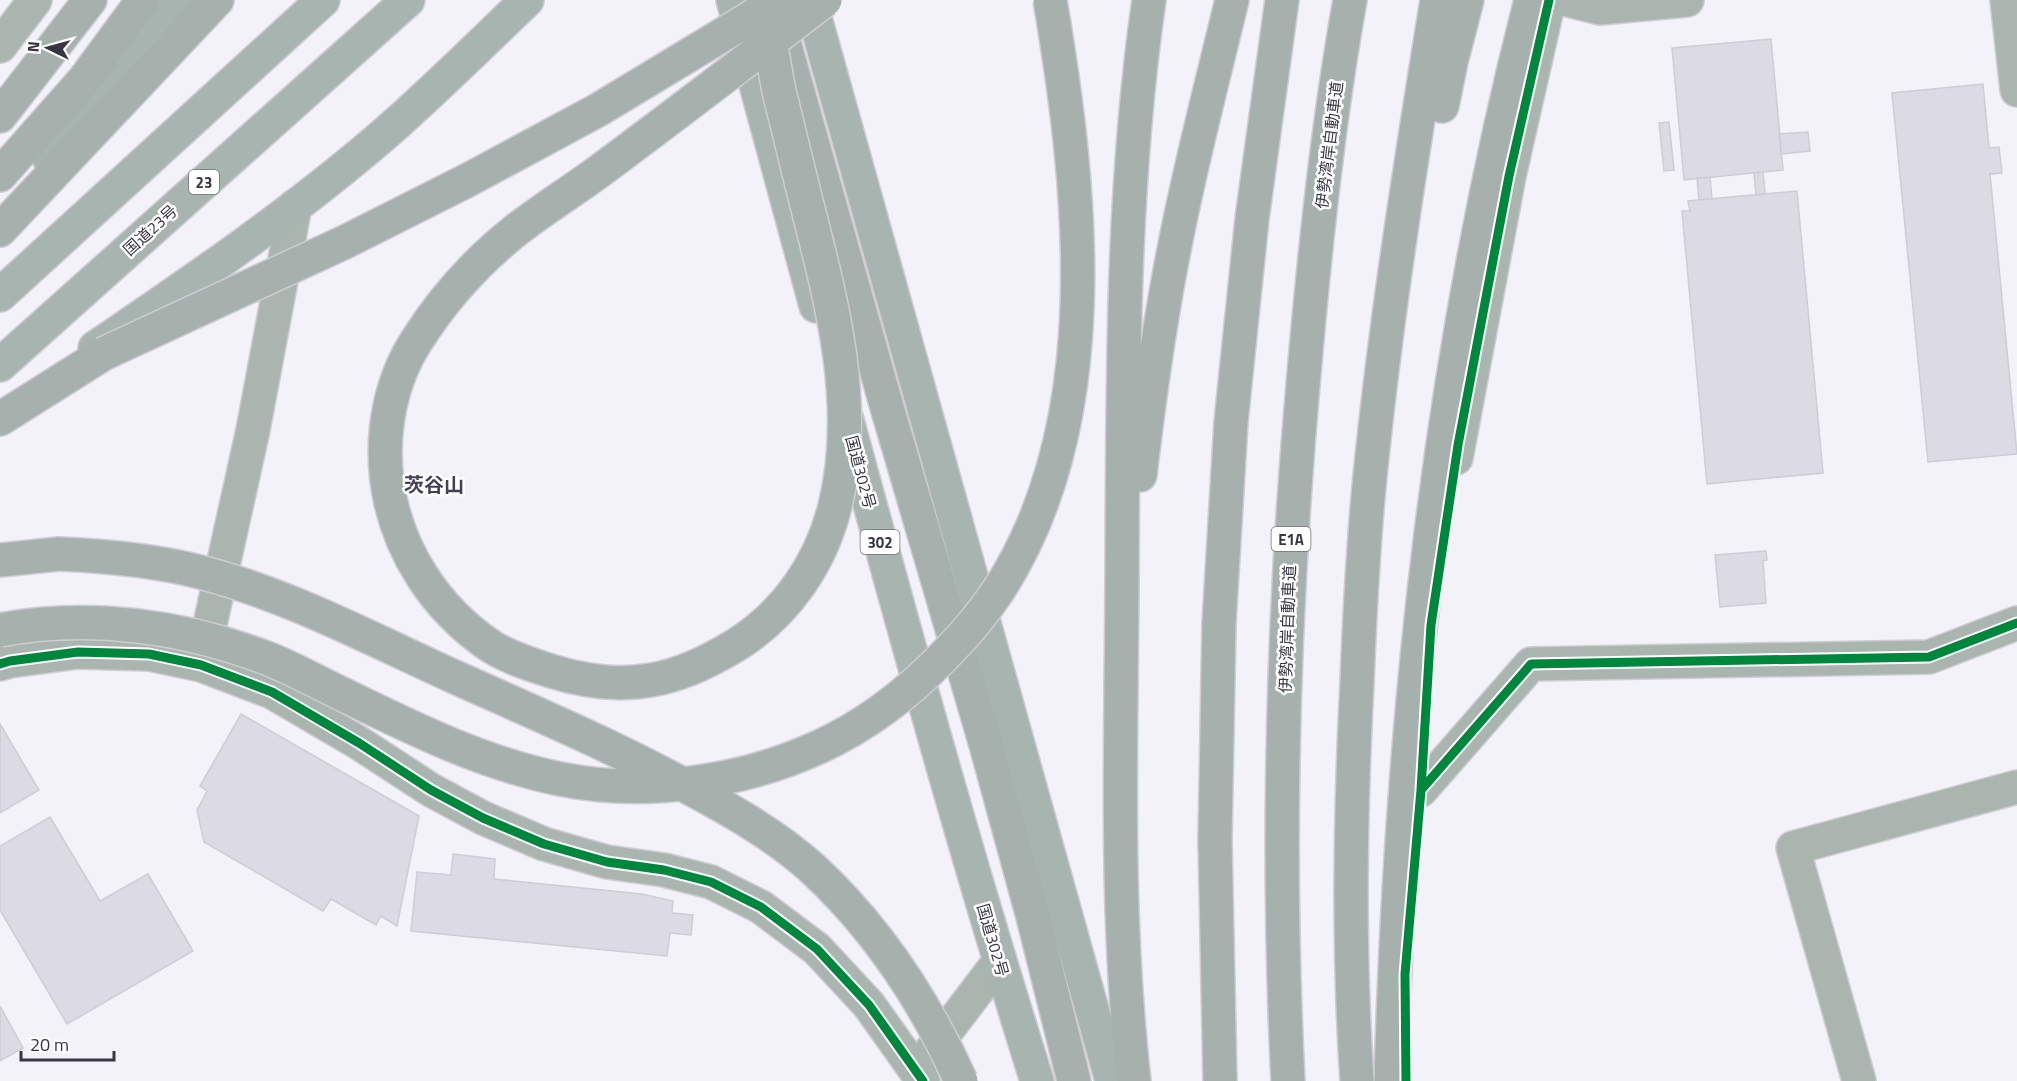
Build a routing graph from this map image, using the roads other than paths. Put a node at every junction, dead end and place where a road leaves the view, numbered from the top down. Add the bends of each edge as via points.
1 (35, 0) edge
2 (90, 0) edge
3 (143, 0) edge
4 (182, 0) edge
5 (217, 0) edge
6 (324, 0) edge
7 (408, 0) edge
8 (527, 0) edge
9 (733, 0) edge
10 (763, 0) edge
11 (772, 0) edge
12 (780, 0) edge
13 (810, 0) edge
14 (825, 0) edge
15 (1050, 0) edge
16 (1149, 0) edge
17 (1232, 0) edge
18 (1282, 0) edge
19 (1350, 0) edge
20 (1437, 0) edge
21 (1467, 0) edge
22 (1531, 0) edge
23 (1549, 0) edge
24 (1568, 0) edge
25 (1687, 0) edge
26 (2007, 0) edge
27 (0, 46) edge
28 (2017, 90) edge
29 (0, 116) edge
30 (0, 175) edge
31 (295, 206) junction
32 (0, 217) edge
33 (0, 230) edge
34 (0, 295) edge
35 (0, 365) edge
36 (0, 412) edge
37 (0, 419) edge
38 (1364, 557) junction
39 (0, 560) edge
40 (2017, 623) edge
41 (0, 630) edge
42 (0, 664) edge
43 (201, 665) junction
44 (1121, 731) junction
45 (2017, 787) edge
46 (1421, 790) junction
47 (999, 962) junction
48 (920, 1076) edge
49 (961, 1081) edge
50 (1037, 1081) edge
51 (1074, 1081) edge
52 (1112, 1081) edge
53 (1134, 1081) edge
54 (1220, 1081) edge
55 (1288, 1081) edge
56 (1357, 1081) edge
57 (1391, 1081) edge
58 (1406, 1081) edge
59 (1858, 1081) edge

1 - 27 street
2 - 29 highway
3 - 30 highway via 84,80
4 - 32 highway
5 - 33 highway
6 - 34 highway
7 - 35 highway, 国道23号 / 23
8 - 31 highway via 388,131
9 - 47 highway, 国道302号 / 302
10 - 14 highway, bridge via 769,33 771,44 777,76 778,87 829,293 845,394 842,476 831,520 803,580 780,611 717,656 683,672 649,681 572,678 533,666 495,649 465,627 417,571 392,507 384,459 387,418 397,380 413,345 431,319 483,258 517,230 591,178 762,49 771,42 780,35
11 - 51 highway, bridge via 986,745
12 - 37 highway, bridge via 598,110 468,180 345,242 103,354
13 - 52 highway
15 - 41 highway, bridge via 1068,116 1077,315 1072,375 1047,488 998,591 964,636 886,709 843,736 749,772 699,782 607,785 560,779 458,748 271,660 226,644 176,632 80,621
16 - 44 highway via 1138,100 1124,327
17 - 44 highway via 1165,297 1151,385 1139,482
18 - 54 highway via 1252,219 1231,422 1219,623 1215,840
19 - 55 highway, 伊勢湾岸自動車道 / E1A via 1315,257 1293,502 1283,741
20 - 38 highway via 1385,346
21 - 38 highway via 1428,179
22 - 57 highway via 1467,293 1436,488 1410,732
23 - 46 street via 1509,176 1458,445 1431,625
24 - 25 street via 1600,8
26 - 28 street
31 - 36 highway via 207,272
31 - 43 street via 253,430
38 - 56 highway via 1353,760 1352,959
39 - 49 highway, bridge via 59,554 149,561 253,589 615,749 729,809 811,868 884,947 915,992
40 - 46 street via 1929,657 1531,664
42 - 43 street via 78,652 149,654
43 - 48 street via 272,692 483,818 544,844 607,862 711,882 761,907 817,949 869,1005
44 - 53 highway via 1124,945
45 - 59 street via 1793,848
46 - 58 street via 1405,974
47 - 48 street
47 - 50 highway, 国道302号 / 302

